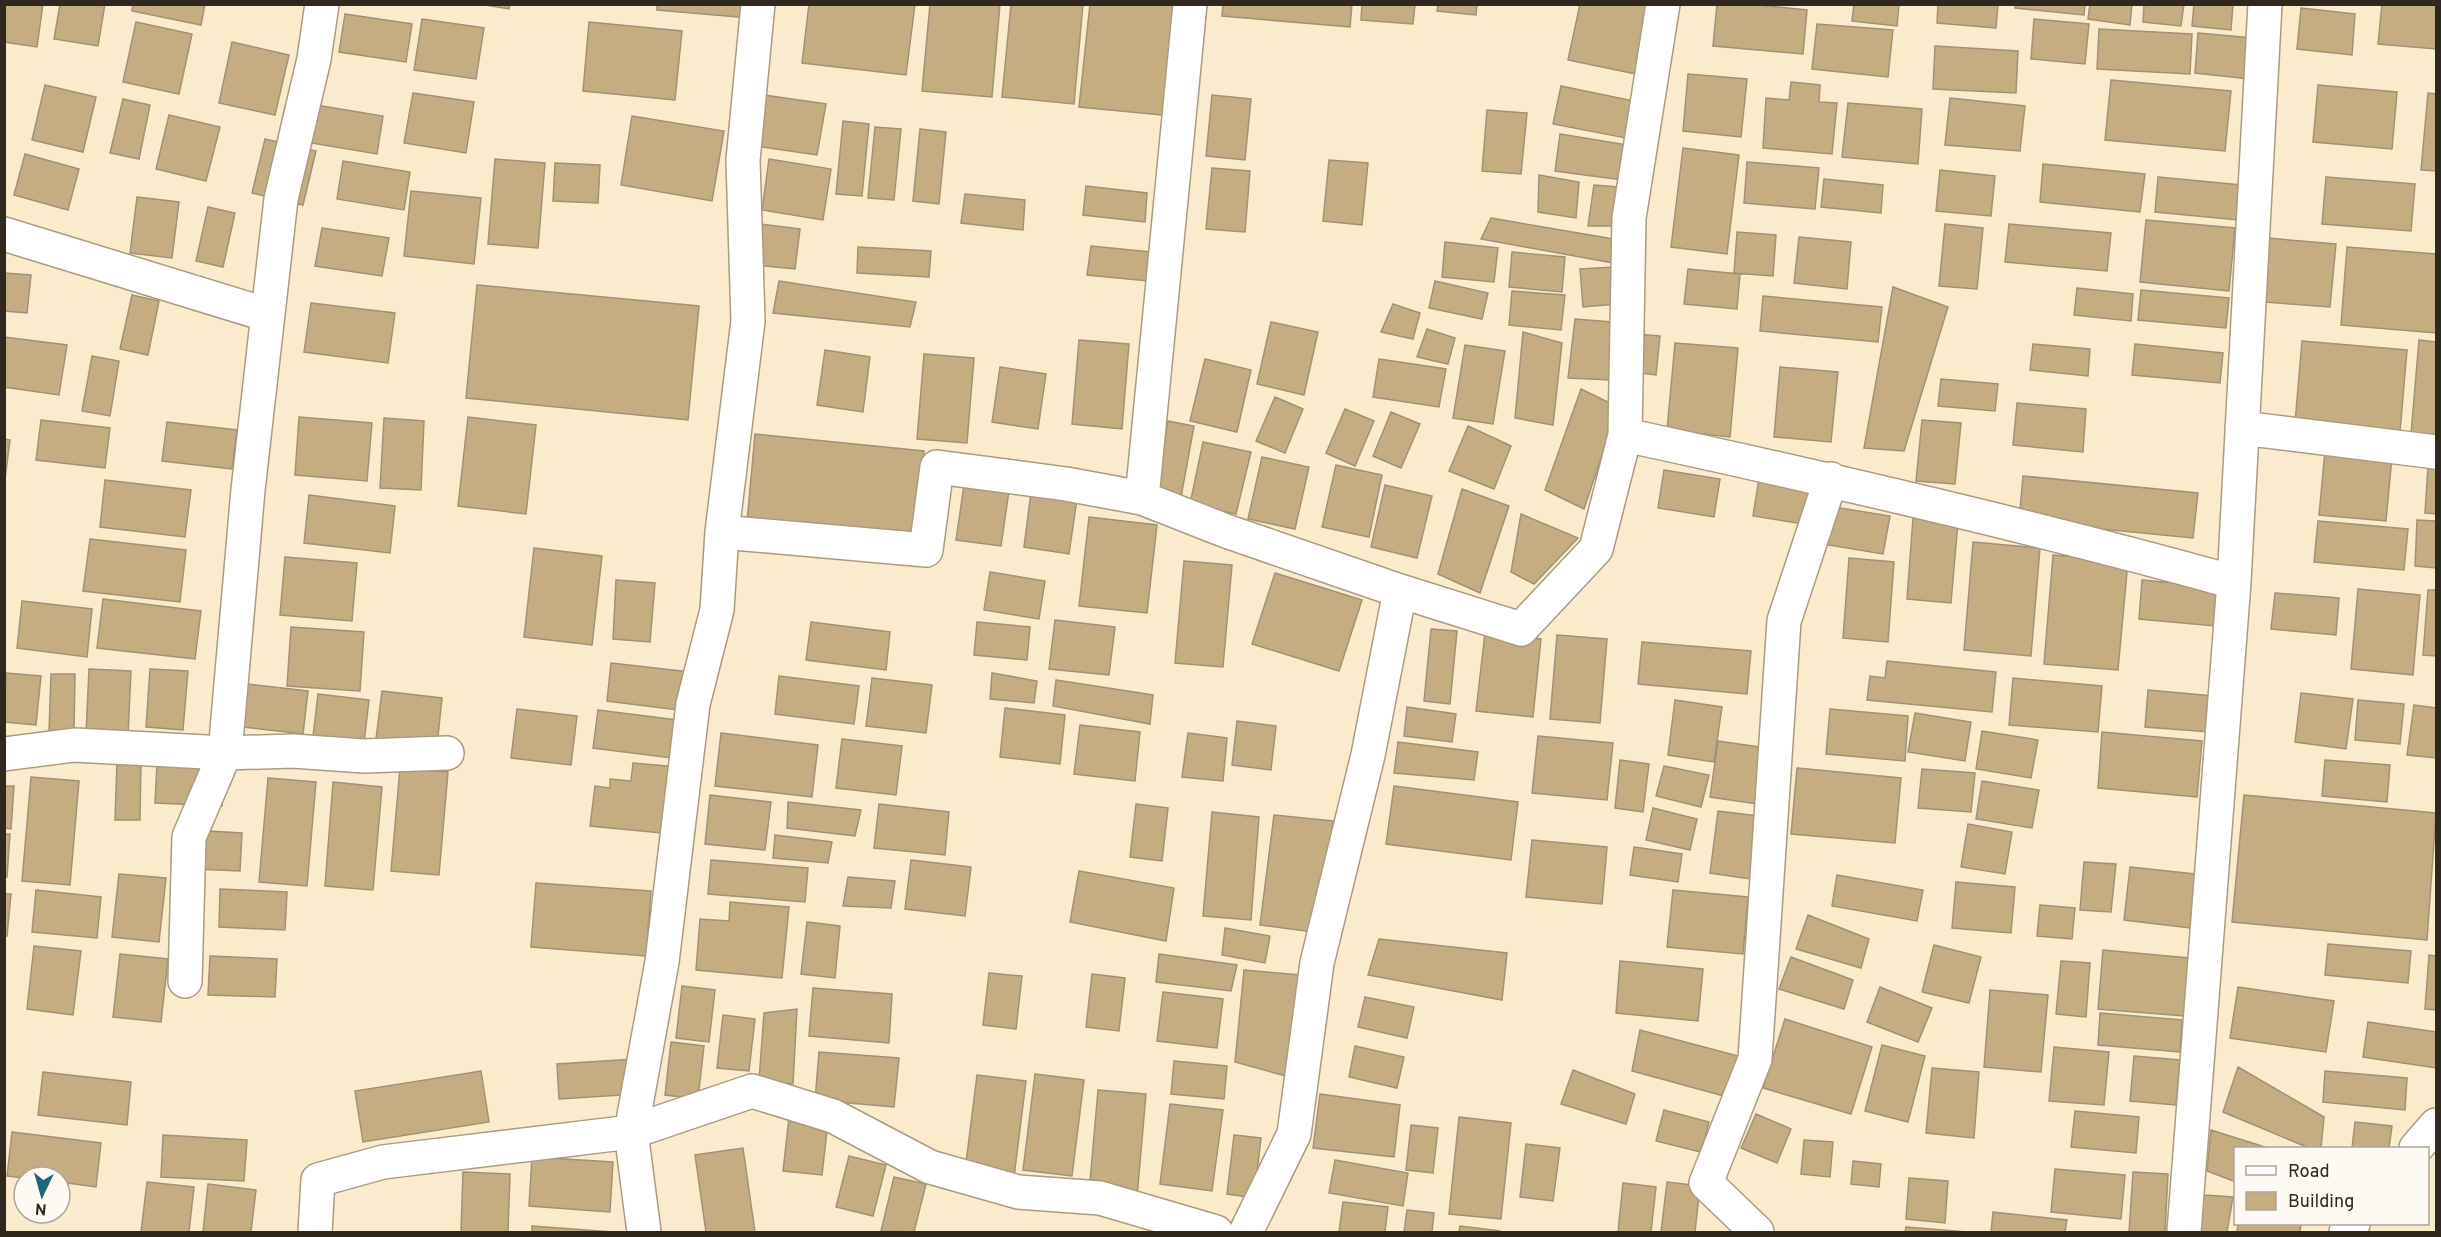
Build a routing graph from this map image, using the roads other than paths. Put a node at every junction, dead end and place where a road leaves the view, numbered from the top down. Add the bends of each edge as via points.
1 (758, 4) edge
2 (1190, 4) edge
3 (1663, 4) edge
4 (2265, 4) edge
5 (314, 7) edge
6 (4, 234) edge
7 (268, 315) junction
8 (2242, 428) junction
9 (1625, 435) junction
10 (2436, 452) edge
11 (1832, 479) junction
12 (1142, 498) junction
13 (722, 532) junction
14 (2234, 582) junction
15 (1400, 591) junction
16 (225, 753) junction
17 (447, 753) dead end
18 (4, 754) edge
19 (185, 981) dead end
20 (2436, 1125) edge
21 (631, 1132) junction
22 (2418, 1147) edge
23 (315, 1233) edge
24 (644, 1233) edge
25 (1216, 1233) edge
26 (1246, 1233) edge
27 (1757, 1233) edge
28 (2184, 1233) edge

1 - 13 street via 743,160 748,321
2 - 12 street
3 - 9 street via 1629,218
4 - 8 street
5 - 7 street via 314,59 281,199
6 - 7 street
7 - 16 street
8 - 10 street
8 - 14 street
9 - 11 street
9 - 15 street via 1596,549 1521,629
11 - 14 street via 2076,538
11 - 27 street via 1784,621 1755,1059 1706,1183
12 - 13 street via 938,467 926,550
12 - 15 street
13 - 21 street via 717,610 693,704 662,962
14 - 28 street
15 - 26 street via 1368,755 1317,963 1294,1134
16 - 17 street
16 - 18 street via 74,745
16 - 19 street via 189,837
20 - 22 street
21 - 23 street via 383,1162 318,1180
21 - 24 street
21 - 25 street via 752,1090 833,1116 930,1167 1018,1192 1100,1198

